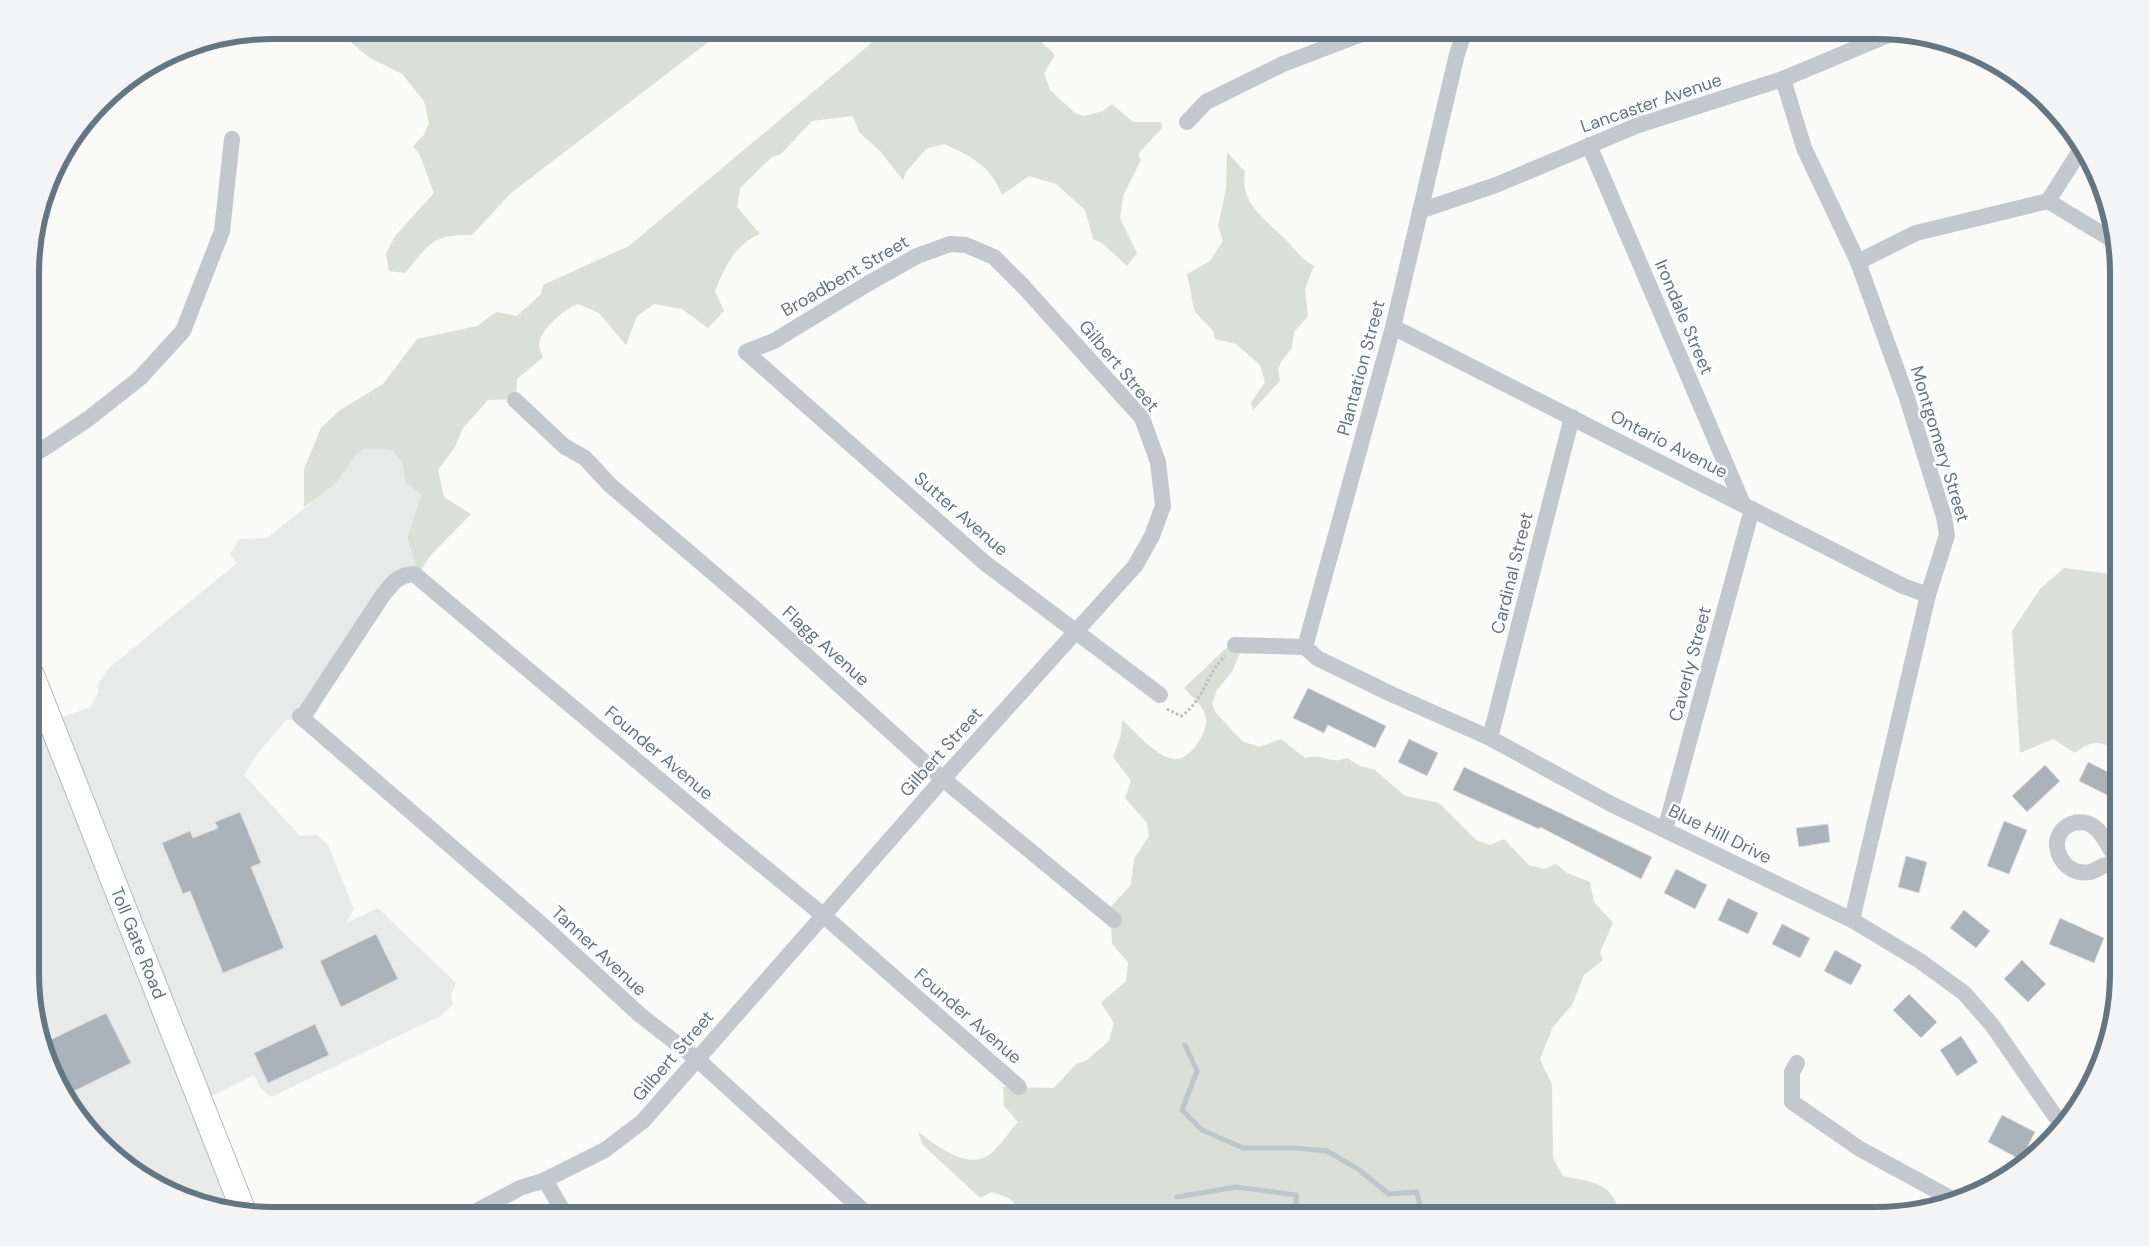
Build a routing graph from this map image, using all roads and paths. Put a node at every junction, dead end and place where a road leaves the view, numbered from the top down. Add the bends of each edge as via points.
1 (1348, 39) edge
2 (1462, 39) edge
3 (1878, 39) edge
4 (1782, 79) junction
5 (1187, 122) dead end
6 (232, 139) dead end
7 (1589, 145) junction
8 (2078, 154) edge
9 (2048, 201) junction
10 (1420, 212) junction
11 (2107, 237) edge
12 (966, 245) joint
13 (1858, 262) junction
14 (1393, 328) junction
15 (746, 352) joint
16 (515, 400) dead end
17 (1572, 417) junction
18 (39, 452) edge
19 (1748, 506) junction
20 (1928, 595) junction
21 (1075, 632) junction
22 (1235, 645) joint
23 (1305, 647) junction
24 (39, 693) edge
25 (1160, 695) joint
26 (301, 717) joint
27 (1490, 738) junction
28 (943, 779) junction
29 (1665, 830) junction
30 (824, 915) junction
31 (1114, 920) dead end
32 (1852, 920) junction
33 (698, 1060) junction
34 (1797, 1063) dead end
35 (1019, 1087) dead end
36 (2060, 1119) edge
37 (545, 1180) junction
38 (1943, 1197) edge
39 (241, 1205) edge
40 (484, 1207) edge
41 (561, 1207) edge
42 (859, 1207) edge

1 - 5 street via 1283,64 1206,102
2 - 10 street, Plantation Street
3 - 4 street, Lancaster Avenue
4 - 7 street, Lancaster Avenue via 1636,126
4 - 13 street, Montgomery Street via 1804,148
6 - 18 street via 222,231 183,331 140,378
7 - 10 street, Lancaster Avenue via 1496,185
7 - 19 street, Irondale Street
8 - 9 street
9 - 11 street
9 - 13 street via 1916,233
10 - 14 street, Plantation Street
12 - 15 street, Broadbent Street via 950,244 917,256 774,341
12 - 21 street, Gilbert Street via 994,257 1142,418 1158,462 1163,506 1152,536 1135,566
13 - 20 street, Montgomery Street via 1907,398 1944,517 1947,534
14 - 17 street, Ontario Avenue
14 - 23 street, Plantation Street
15 - 21 street, Sutter Avenue via 985,563
16 - 28 street, Flagg Avenue via 564,446 585,458 610,485 753,607
17 - 19 street, Ontario Avenue
17 - 27 street, Cardinal Street
19 - 20 street, Ontario Avenue via 1903,586
19 - 29 street, Caverly Street
20 - 32 street, Montgomery Street
21 - 25 street, Sutter Avenue
21 - 28 street, Gilbert Street
22 - 23 street
22 - 25 path via 1214,667 1191,709 1181,716 1167,710
23 - 27 street, Blue Hill Drive via 1317,658
24 - 39 main road, Toll Gate Road
26 - 30 street, Founder Avenue via 395,579 414,574
26 - 33 street, Tanner Avenue via 540,923 640,1015
27 - 29 street, Blue Hill Drive via 1610,804
28 - 30 street, Gilbert Street
28 - 31 street, Flagg Avenue
29 - 32 street, Blue Hill Drive
30 - 33 street, Gilbert Street
30 - 35 street, Founder Avenue
32 - 36 street, Blue Hill Drive via 1920,961 1964,993 1992,1025
33 - 37 street, Gilbert Street via 643,1121 605,1150
33 - 42 street, Tanner Avenue
34 - 38 street via 1792,1072 1792,1102 1860,1149
37 - 40 street, Gilbert Street via 520,1188
37 - 41 street

